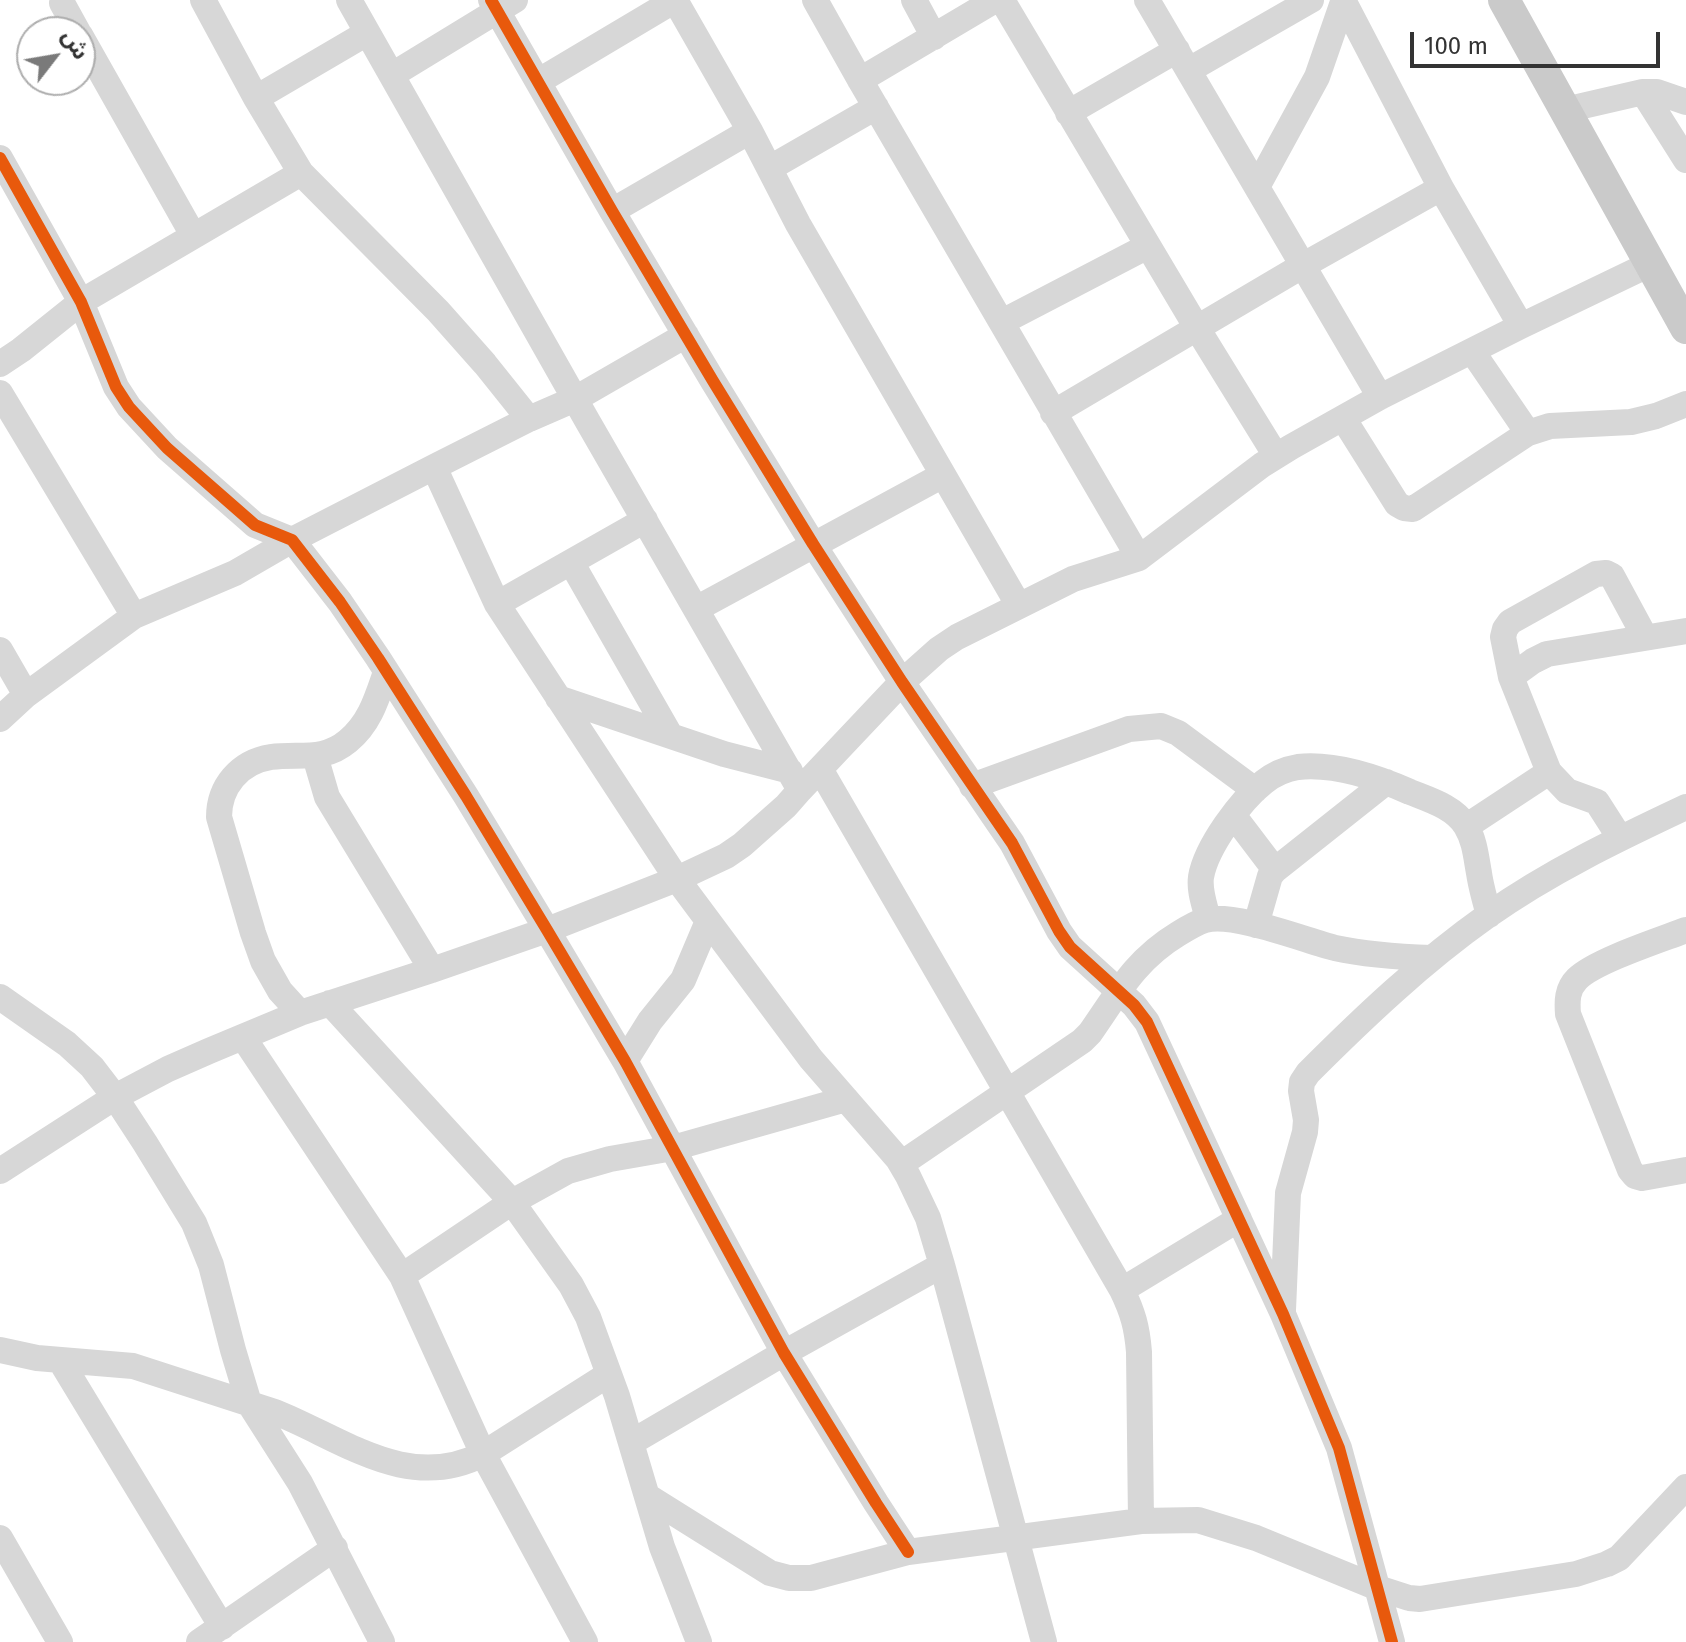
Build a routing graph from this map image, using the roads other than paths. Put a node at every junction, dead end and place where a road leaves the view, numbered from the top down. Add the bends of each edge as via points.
1 (203, 0) edge
2 (349, 0) edge
3 (675, 0) edge
4 (815, 0) edge
5 (914, 0) edge
6 (995, 0) edge
7 (1002, 0) edge
8 (1147, 0) edge
9 (1311, 0) edge
10 (1504, 0) edge
11 (1343, 1) edge
12 (62, 3) dead end
13 (501, 3) edge
14 (69, 16) edge
15 (367, 33) junction
16 (934, 37) junction
17 (1183, 60) junction
18 (96, 64) edge
19 (392, 75) junction
20 (860, 80) junction
21 (539, 81) junction
22 (1643, 92) junction
23 (256, 98) junction
24 (1686, 102) edge
25 (876, 107) junction
26 (1565, 110) junction
27 (1068, 113) junction
28 (750, 131) junction
29 (0, 158) edge
30 (1686, 160) edge
31 (770, 168) junction
32 (301, 173) junction
33 (1257, 187) junction
34 (1441, 188) junction
35 (612, 211) junction
36 (193, 235) junction
37 (1148, 246) junction
38 (1650, 264) junction
39 (1302, 266) junction
40 (81, 302) junction
41 (1002, 322) junction
42 (1521, 326) junction
43 (1197, 328) junction
44 (1686, 328) edge
45 (686, 335) junction
46 (1472, 351) junction
47 (0, 364) edge
48 (0, 393) edge
49 (1380, 397) junction
50 (575, 399) junction
51 (1686, 404) edge
52 (1053, 413) junction
53 (1343, 418) junction
54 (529, 419) junction
55 (1528, 433) junction
56 (1276, 456) junction
57 (434, 467) junction
58 (943, 475) junction
59 (645, 520) junction
60 (292, 540) junction
61 (813, 544) junction
62 (1139, 558) junction
63 (571, 562) junction
64 (497, 604) junction
65 (1019, 606) junction
66 (696, 609) junction
67 (134, 616) junction
68 (1686, 631) edge
69 (1645, 637) junction
70 (0, 650) edge
71 (386, 672) junction
72 (1511, 677) junction
73 (902, 682) junction
74 (26, 695) junction
75 (558, 698) junction
76 (0, 719) edge
77 (670, 735) junction
78 (315, 756) junction
79 (820, 769) junction
80 (1549, 772) junction
81 (795, 781) junction
82 (1386, 782) junction
83 (972, 786) junction
84 (1255, 790) junction
85 (1686, 807) edge
86 (1234, 816) junction
87 (1467, 826) junction
88 (1620, 838) junction
89 (1275, 870) junction
90 (677, 879) junction
91 (1489, 915) junction
92 (1208, 919) junction
93 (708, 921) junction
94 (1256, 925) junction
95 (547, 930) junction
96 (1686, 930) edge
97 (1432, 958) junction
98 (432, 970) junction
99 (1119, 991) junction
100 (0, 997) edge
101 (330, 1003) junction
102 (300, 1013) junction
103 (243, 1037) junction
104 (625, 1061) junction
105 (1007, 1093) junction
106 (115, 1097) junction
107 (846, 1099) junction
108 (673, 1148) junction
109 (901, 1164) junction
110 (1686, 1170) edge
111 (0, 1171) edge
112 (512, 1202) junction
113 (1239, 1219) junction
114 (942, 1265) junction
115 (402, 1276) junction
116 (1122, 1290) junction
117 (1283, 1314) junction
118 (0, 1350) edge
119 (784, 1353) junction
120 (60, 1360) junction
121 (609, 1374) junction
122 (249, 1403) junction
123 (632, 1442) junction
124 (483, 1454) junction
125 (1686, 1487) edge
126 (647, 1496) junction
127 (1141, 1521) junction
128 (0, 1538) edge
129 (1016, 1538) junction
130 (335, 1548) junction
131 (908, 1552) junction
132 (1378, 1588) junction
133 (222, 1627) junction
134 (60, 1642) edge
135 (199, 1642) edge
136 (382, 1642) edge
137 (585, 1642) edge
138 (699, 1642) edge
139 (1044, 1642) edge
140 (1392, 1642) edge

1 - 23 street
2 - 15 street
3 - 21 street
3 - 28 street
4 - 20 street
5 - 16 street
6 - 16 street
7 - 27 street
8 - 17 street
9 - 17 street
10 - 26 main road
11 - 33 street via 1317,77
11 - 34 street
12 - 14 street
13 - 19 street
13 - 21 street
15 - 19 street
15 - 23 street
16 - 20 street
17 - 27 street
17 - 33 street
18 - 36 street
19 - 50 street
20 - 25 street
21 - 35 street
22 - 24 street
22 - 26 street
22 - 30 street
23 - 32 street
25 - 31 street
25 - 41 street
26 - 38 main road
27 - 37 street
28 - 31 street
28 - 35 street
29 - 40 street
31 - 58 street
32 - 36 street
32 - 54 street via 438,311
33 - 39 street
34 - 39 street
34 - 42 street
35 - 45 street
36 - 40 street
37 - 41 street
37 - 43 street
38 - 42 street
38 - 44 main road
39 - 43 street
39 - 49 street
40 - 47 street
40 - 60 street via 116,387 142,422 255,525
41 - 52 street
42 - 46 street
43 - 52 street
43 - 56 street
45 - 50 street
45 - 61 street
46 - 49 street
46 - 55 street
48 - 67 street
49 - 53 street
50 - 54 street
50 - 59 street
51 - 55 street via 1643,420 1550,426
52 - 62 street
53 - 55 street via 1397,504 1413,509
53 - 56 street
54 - 57 street
56 - 62 street
57 - 60 street
57 - 64 street
58 - 61 street
58 - 65 street
59 - 63 street
59 - 66 street
60 - 67 street via 235,573
60 - 71 street
61 - 66 street
61 - 73 street
62 - 65 street via 1073,579
63 - 64 street
63 - 77 street
64 - 75 street
65 - 73 street via 939,649
66 - 81 street
67 - 74 street
68 - 69 street
69 - 72 street via 1547,654
69 - 72 street via 1612,576 1596,574 1510,622 1503,637
70 - 74 street
71 - 78 street via 362,728 346,743
71 - 95 street
72 - 80 street
73 - 79 street
73 - 83 street
74 - 76 street
75 - 77 street
75 - 90 street
77 - 81 street
78 - 98 street via 327,797
78 - 102 street via 269,757 251,764 224,788 219,802 219,817 263,961
79 - 81 street
79 - 105 street
80 - 87 street
80 - 88 street via 1567,791 1597,802
81 - 90 street via 786,806 742,845
82 - 84 street via 1317,766 1295,767
82 - 87 street via 1450,809
82 - 89 street
83 - 84 street via 1129,729 1161,726
83 - 99 street via 1012,843 1070,947
84 - 86 street
85 - 88 street
86 - 89 street
86 - 92 street via 1204,866 1201,881
87 - 91 street
88 - 91 street
89 - 94 street
90 - 93 street
90 - 95 street
91 - 97 street
92 - 94 street
92 - 99 street via 1150,953
93 - 104 street via 683,980
93 - 107 street
94 - 97 street via 1345,950
95 - 98 street
95 - 104 street
96 - 110 street via 1597,965 1577,979 1567,999 1568,1014 1630,1170 1642,1178
97 - 117 street via 1359,1022 1302,1082 1306,1120 1288,1193
98 - 101 street
99 - 105 street via 1082,1041
99 - 113 street via 1155,1038
100 - 106 street via 85,1059
101 - 102 street
101 - 112 street
102 - 103 street
103 - 106 street
103 - 115 street
104 - 108 street
105 - 109 street
105 - 116 street
106 - 111 street
106 - 122 street via 194,1223
107 - 108 street
107 - 109 street
108 - 112 street via 568,1171
108 - 119 street
109 - 114 street via 928,1218
112 - 115 street
112 - 121 street via 571,1285
113 - 116 street
113 - 117 street
114 - 119 street
114 - 129 street
115 - 124 street
116 - 127 street via 1138,1330
117 - 132 street via 1339,1448
118 - 120 street
119 - 123 street
119 - 131 street
120 - 122 street via 133,1366
120 - 133 street
121 - 123 street
121 - 124 street
122 - 124 street via 405,1467 452,1466
122 - 130 street
123 - 126 street
124 - 137 street
125 - 132 street via 1619,1558 1595,1569 1428,1599
126 - 131 street via 770,1573 789,1578 811,1578
126 - 138 street
127 - 129 street
127 - 132 street via 1198,1520 1223,1527
128 - 134 street
129 - 131 street
129 - 139 street
130 - 133 street
130 - 136 street
132 - 140 street
133 - 135 street

